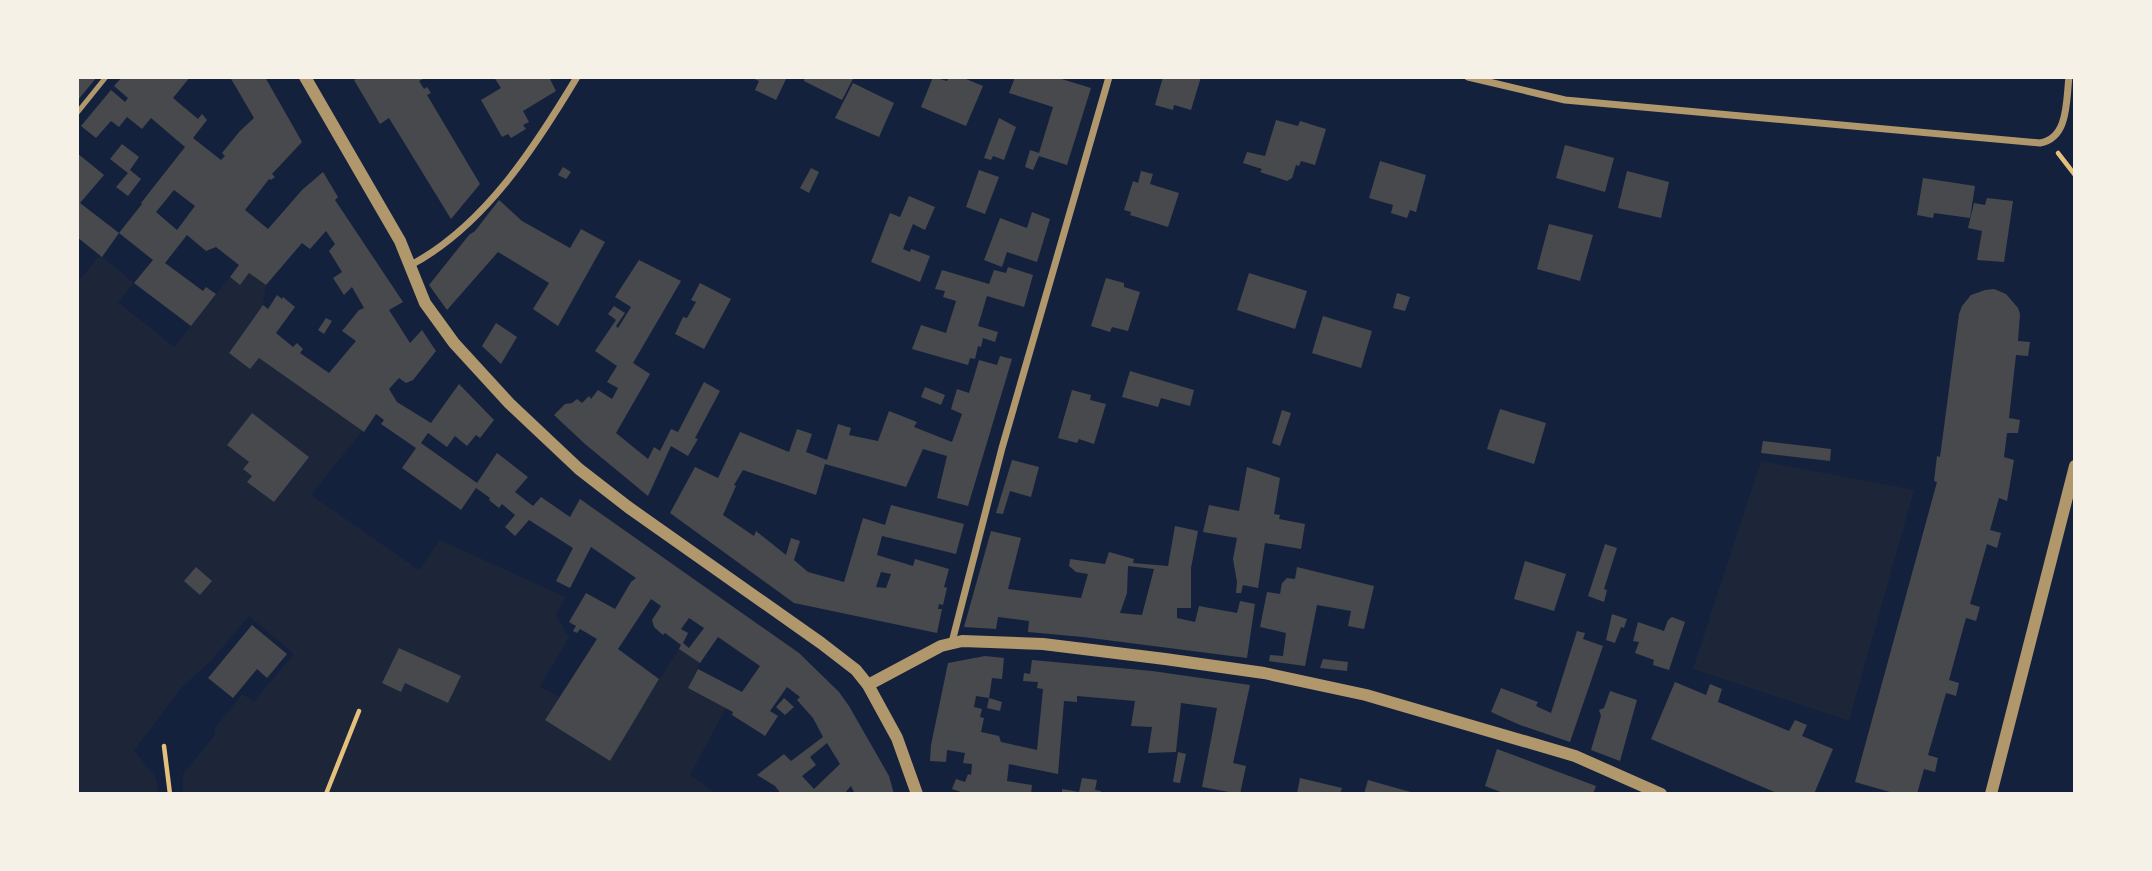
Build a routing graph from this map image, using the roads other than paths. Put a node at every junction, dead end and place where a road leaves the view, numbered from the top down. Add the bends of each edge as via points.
1 (106, 77) edge
2 (305, 77) edge
3 (577, 77) edge
4 (1109, 77) edge
5 (1468, 77) edge
6 (2069, 77) edge
7 (77, 113) edge
8 (409, 266) junction
9 (2075, 466) edge
10 (952, 642) junction
11 (868, 685) junction
12 (917, 794) edge
13 (1661, 794) edge
14 (1991, 794) edge

1 - 7 lane
2 - 8 street via 400,242
3 - 8 street via 532,149 471,220 451,240
4 - 10 street via 1002,448
5 - 6 street via 1565,100 2026,142 2049,142 2062,127
8 - 11 street via 441,326 550,444 628,507 844,659
9 - 14 street
10 - 11 street
10 - 13 street via 1043,644 1320,684 1575,756
11 - 12 street via 904,753

